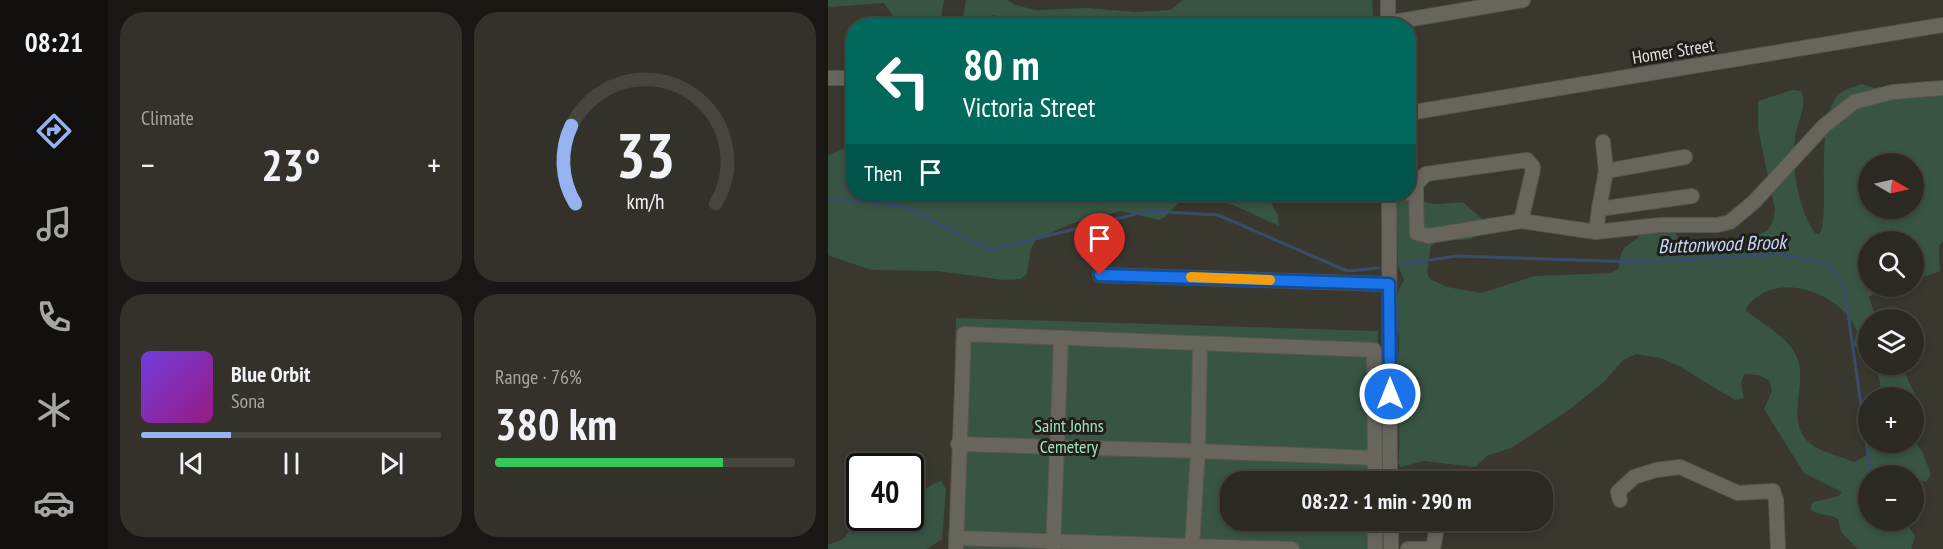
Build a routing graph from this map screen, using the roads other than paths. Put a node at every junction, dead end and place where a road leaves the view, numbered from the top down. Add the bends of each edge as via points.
1 (1388, 0) edge
2 (1523, 0) edge
3 (1388, 18) edge
4 (1416, 19) edge
5 (1943, 25) edge
6 (828, 78) edge
7 (846, 78) edge
8 (1943, 88) edge
9 (1416, 112) edge
10 (1603, 142) dead end
11 (1685, 157) dead end
12 (1605, 171) junction
13 (1416, 184) edge
14 (1692, 196) dead end
15 (1389, 201) edge
16 (1413, 201) edge
17 (1599, 209) junction
18 (1521, 221) junction
19 (1596, 232) junction
20 (1100, 275) dead end
21 (1389, 284) junction
22 (1061, 339) junction
23 (1200, 344) junction
24 (1374, 350) junction
25 (1390, 350) junction
26 (958, 444) junction
27 (1057, 447) junction
28 (1198, 451) junction
29 (1375, 458) junction
30 (1375, 471) edge
31 (1390, 471) edge
32 (1620, 500) dead end
33 (1375, 531) edge
34 (1394, 531) edge
35 (1436, 531) edge
36 (956, 543) edge
37 (1053, 545) edge
38 (1192, 548) edge
39 (1292, 549) edge
40 (1375, 549) edge
41 (1391, 549) edge
42 (1408, 549) edge
43 (1432, 549) edge
44 (1778, 549) edge

1 - 3 street
2 - 4 street
5 - 9 street, Homer Street
6 - 7 street
8 - 19 street via 1893,92 1854,102 1824,126 1754,202 1730,222
10 - 12 street
11 - 12 street
12 - 17 street
13 - 18 street via 1426,174 1527,160 1533,167
14 - 17 street
15 - 21 street
16 - 18 street via 1417,234 1428,236
17 - 19 street
18 - 19 street
20 - 21 street
21 - 25 street
22 - 23 street
22 - 26 street via 964,334
22 - 27 street
23 - 24 street
23 - 28 street
24 - 25 street
24 - 29 street
25 - 31 street
26 - 27 street
26 - 36 street
27 - 28 street
27 - 37 street
28 - 29 street
28 - 38 street
29 - 30 street
32 - 44 street via 1618,492 1634,477 1680,467 1738,493 1773,492
33 - 40 street
34 - 41 street
35 - 43 street
36 - 37 street
37 - 38 street
38 - 39 street
42 - 43 street

